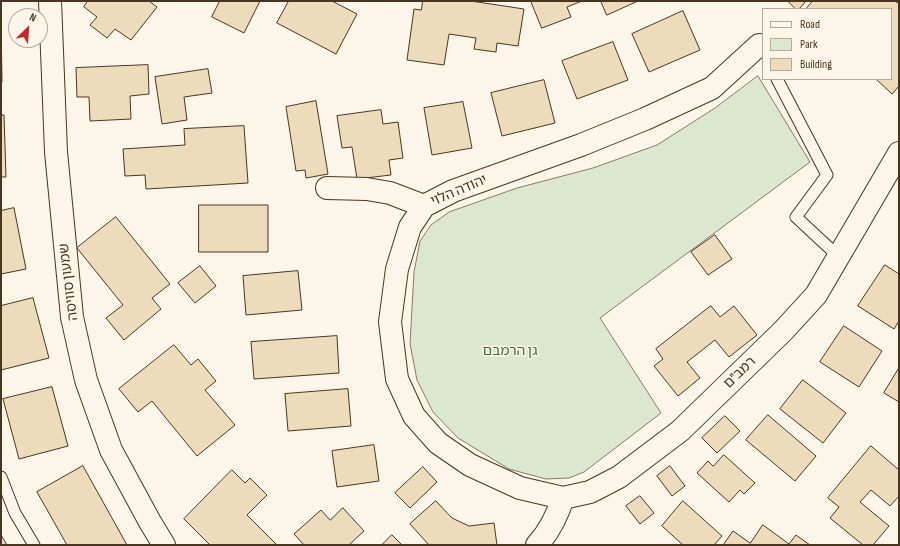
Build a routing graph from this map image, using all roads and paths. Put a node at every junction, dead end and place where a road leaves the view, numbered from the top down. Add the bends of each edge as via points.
1 (50, 1) edge
2 (761, 49) edge
3 (778, 80) edge
4 (899, 153) edge
5 (327, 188) dead end
6 (424, 206) junction
7 (838, 257) junction
8 (1, 477) edge
9 (563, 498) junction
10 (34, 545) edge
11 (164, 545) edge
12 (537, 545) edge

1 - 11 street, שמעון סוויסה via 56,152 72,317 86,380 111,450
2 - 6 street, יהודה הלוי via 712,88 645,119 453,191
3 - 7 lane via 827,175 796,216
4 - 7 street, רמב"ם
5 - 6 street via 367,189
6 - 9 street, יהודה הלוי via 410,227 397,269 390,322 397,379 414,416 438,443 470,465 520,488
7 - 9 street, רמב"ם via 816,295 783,331 680,431 619,477 590,492
8 - 10 lane via 15,513
9 - 12 street via 558,514

